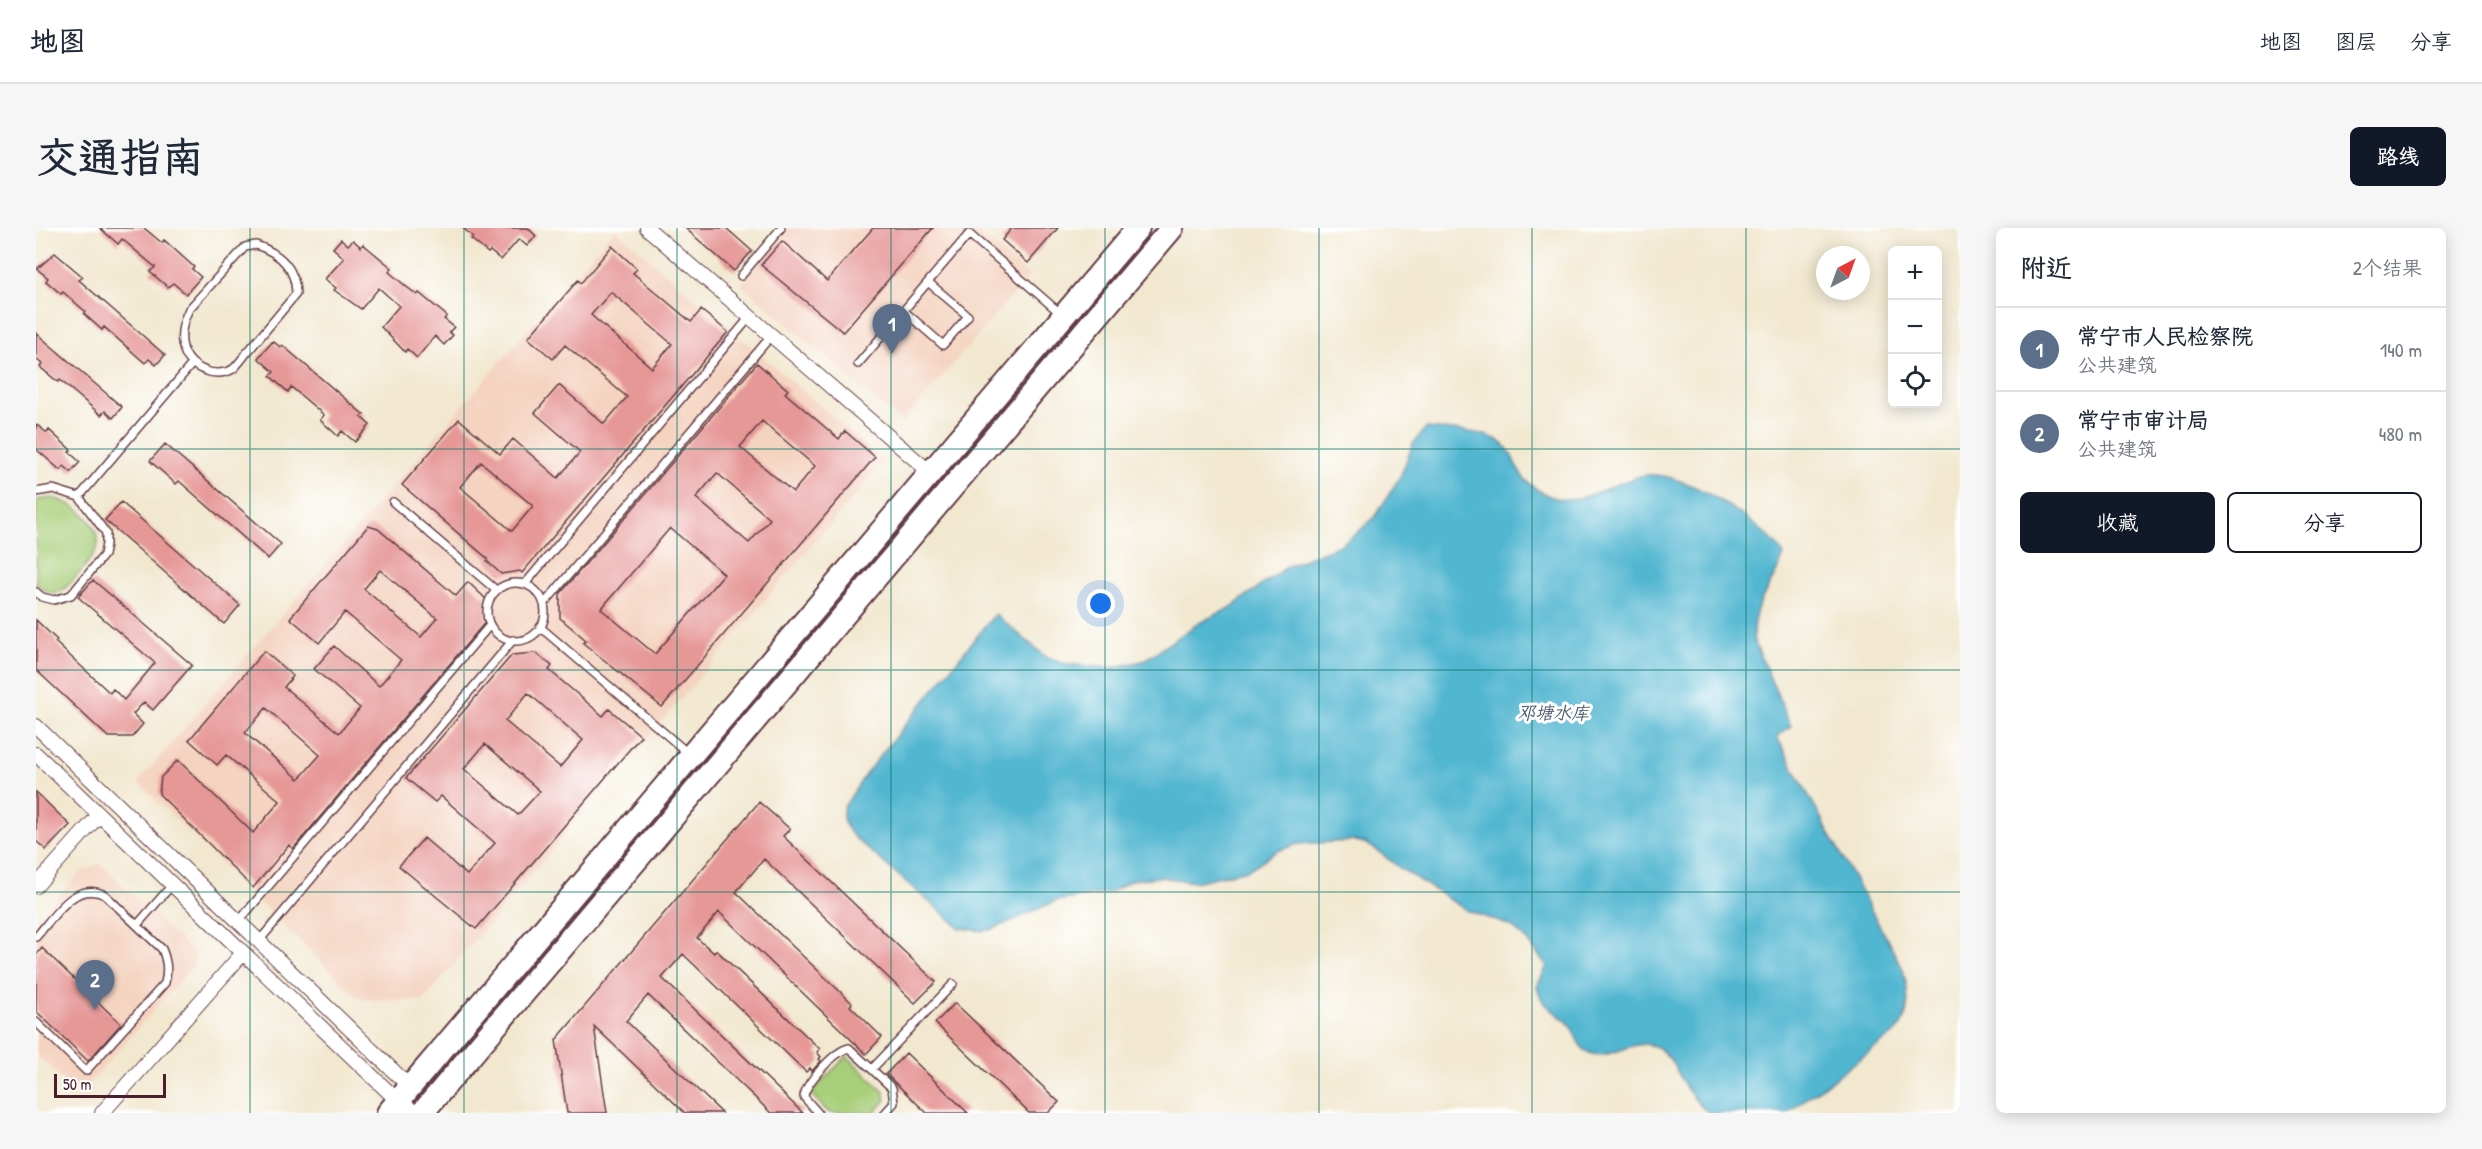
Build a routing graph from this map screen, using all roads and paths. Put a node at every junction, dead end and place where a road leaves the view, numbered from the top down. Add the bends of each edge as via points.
1 (647, 228) edge
2 (781, 228) edge
3 (1138, 228) edge
4 (1172, 228) edge
5 (741, 276) dead end
6 (928, 282) junction
7 (904, 310) junction
8 (1065, 316) junction
9 (750, 317) junction
10 (772, 335) junction
11 (192, 364) junction
12 (858, 364) dead end
13 (932, 474) junction
14 (36, 492) edge
15 (79, 497) junction
16 (393, 502) dead end
17 (525, 584) junction
18 (496, 590) junction
19 (36, 592) edge
20 (544, 604) junction
21 (490, 625) junction
22 (540, 627) junction
23 (513, 640) junction
24 (36, 726) edge
25 (36, 754) edge
26 (692, 756) junction
27 (99, 814) junction
28 (172, 885) junction
29 (36, 886) edge
30 (239, 921) junction
31 (137, 925) junction
32 (36, 937) edge
33 (259, 941) junction
34 (243, 953) junction
35 (953, 984) dead end
36 (36, 1022) edge
37 (872, 1069) junction
38 (414, 1106) edge
39 (102, 1113) edge
40 (818, 1113) edge
41 (885, 1113) edge

1 - 9 street
2 - 5 lane
3 - 8 main road
4 - 38 main road via 975,463
6 - 7 lane
6 - 7 lane via 968,316 944,345
6 - 8 lane via 969,234
7 - 12 lane
8 - 13 main road
9 - 10 street
9 - 17 lane
10 - 13 street
10 - 20 lane
11 - 11 lane via 211,374 233,369 296,294 296,280 279,257 256,245 245,247 189,309 181,335 183,352
11 - 15 lane
13 - 26 main road
14 - 15 lane via 53,489
15 - 19 lane via 105,533 104,555 70,596 54,600
16 - 18 lane
17 - 18 lane via 510,583
17 - 20 lane via 537,592
18 - 21 lane via 486,610
20 - 22 lane
21 - 23 lane via 504,638
21 - 30 lane
22 - 23 lane via 529,638
22 - 26 lane
23 - 33 lane
24 - 30 street
25 - 27 street
26 - 38 main road
27 - 28 street
27 - 29 street
28 - 31 lane
28 - 34 street
30 - 33 street
31 - 32 lane via 105,895 84,890 74,895
31 - 36 lane via 162,949 166,958 165,983 90,1068 86,1071
33 - 38 street
34 - 38 street
34 - 39 street
35 - 37 lane
37 - 40 lane via 849,1048 841,1049 805,1091 804,1097
37 - 41 lane via 892,1088 894,1103

